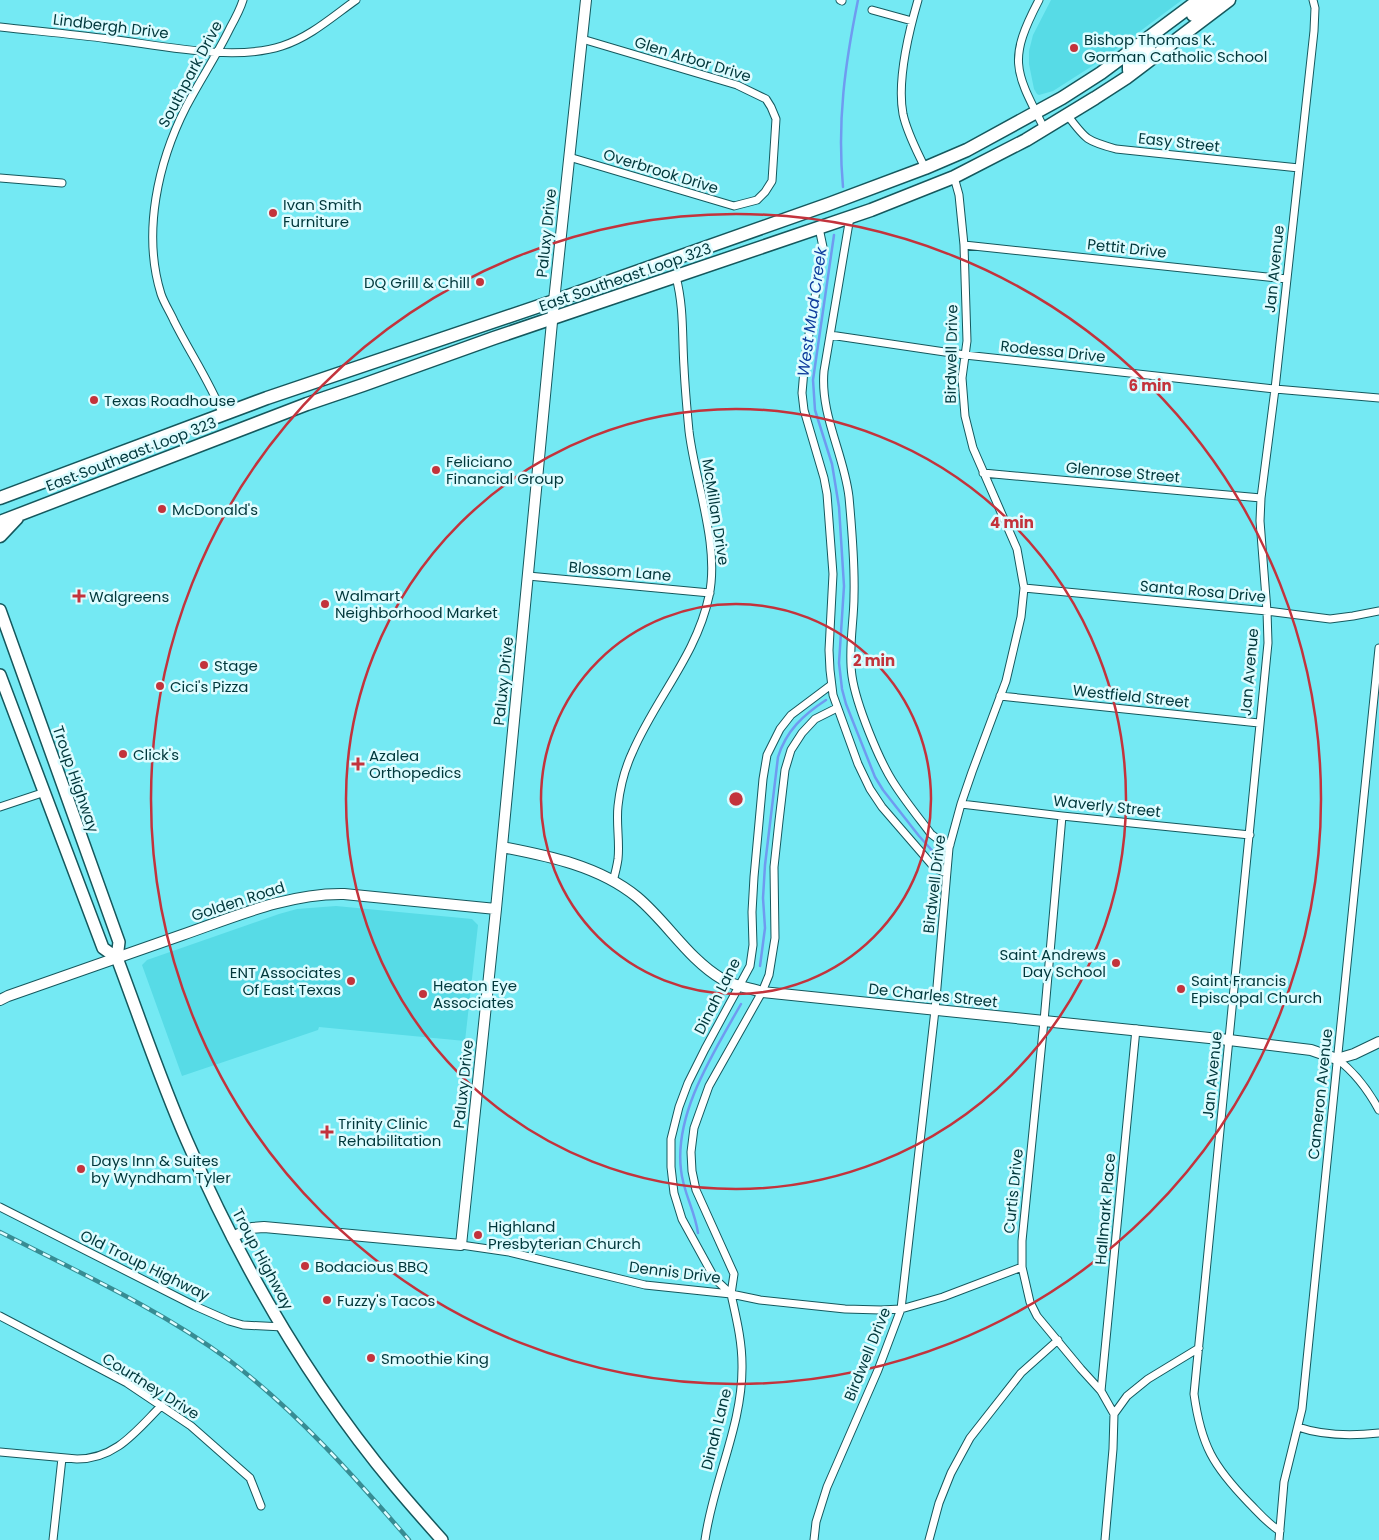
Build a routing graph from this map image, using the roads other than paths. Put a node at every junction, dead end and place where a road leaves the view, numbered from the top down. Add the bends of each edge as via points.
1 (243, 0) edge
2 (356, 0) edge
3 (586, 0) edge
4 (918, 0) edge
5 (1039, 0) edge
6 (1199, 0) edge
7 (1213, 0) edge
8 (1229, 0) edge
9 (1313, 0) edge
10 (872, 10) dead end
11 (912, 21) junction
12 (0, 27) edge
13 (582, 39) junction
14 (218, 51) junction
15 (1133, 72) junction
16 (1036, 113) junction
17 (1068, 116) junction
18 (1045, 130) junction
19 (569, 157) junction
20 (925, 168) junction
21 (1299, 168) junction
22 (954, 177) junction
23 (0, 178) edge
24 (62, 183) dead end
25 (746, 203) joint
26 (850, 218) junction
27 (819, 228) junction
28 (964, 245) junction
29 (676, 277) junction
30 (1287, 279) junction
31 (554, 301) junction
32 (552, 318) junction
33 (830, 334) junction
34 (965, 356) junction
35 (1275, 389) junction
36 (1379, 398) edge
37 (223, 415) junction
38 (983, 473) junction
39 (0, 489) edge
40 (23, 489) junction
41 (0, 498) edge
42 (1261, 498) junction
43 (23, 514) junction
44 (0, 522) edge
45 (0, 536) edge
46 (528, 576) junction
47 (1024, 588) junction
48 (710, 593) junction
49 (0, 610) edge
50 (1267, 611) junction
51 (1379, 611) edge
52 (1379, 648) edge
53 (0, 675) edge
54 (831, 685) junction
55 (1000, 696) junction
56 (837, 708) junction
57 (1259, 723) junction
58 (45, 792) junction
59 (961, 804) junction
60 (0, 807) edge
61 (1062, 816) junction
62 (1250, 834) junction
63 (950, 845) junction
64 (502, 847) junction
65 (946, 873) junction
66 (613, 881) junction
67 (496, 909) junction
68 (117, 958) junction
69 (740, 985) junction
70 (762, 992) junction
71 (0, 1000) edge
72 (935, 1010) junction
73 (1044, 1022) junction
74 (1136, 1029) junction
75 (1229, 1040) junction
76 (1379, 1042) edge
77 (1337, 1059) junction
78 (1379, 1110) edge
79 (0, 1207) edge
80 (232, 1237) junction
81 (461, 1245) junction
82 (1022, 1267) junction
83 (731, 1294) junction
84 (901, 1309) junction
85 (0, 1316) edge
86 (283, 1327) junction
87 (1058, 1340) junction
88 (1199, 1348) junction
89 (1101, 1391) junction
90 (162, 1406) junction
91 (1114, 1414) junction
92 (1298, 1427) junction
93 (1379, 1433) edge
94 (0, 1452) edge
95 (62, 1458) junction
96 (261, 1506) dead end
97 (1280, 1531) junction
98 (53, 1540) edge
99 (442, 1540) edge
100 (705, 1540) edge
101 (814, 1540) edge
102 (929, 1540) edge
103 (1105, 1540) edge
104 (1280, 1540) edge

1 - 14 street, Southpark Drive
2 - 14 street, Lindbergh Drive via 307,35 286,44 254,52
3 - 13 street, Paluxy Drive
4 - 11 street
5 - 16 street via 1023,32 1018,55 1021,78
6 - 16 highway, East Southeast Loop 323 via 1102,73
7 - 15 highway via 1131,63 1128,67
8 - 15 highway, East Southeast Loop 323
9 - 21 street, Jan Avenue via 1314,31
10 - 11 street
11 - 20 street via 902,105 908,132
12 - 14 street, Lindbergh Drive
13 - 19 street, Paluxy Drive
13 - 25 street, Glen Arbor Drive via 737,85 766,99 776,119 772,181 757,200
14 - 37 street, Southpark Drive via 186,107 163,162 153,234 161,295 216,396
15 - 17 highway, East Southeast Loop 323
16 - 18 street
16 - 20 highway, East Southeast Loop 323 via 967,150
17 - 18 highway, East Southeast Loop 323
17 - 21 street, Easy Street via 1086,138 1116,149
18 - 22 highway, East Southeast Loop 323
19 - 25 street, Overbrook Drive via 723,204
19 - 31 street, Paluxy Drive
20 - 31 highway, East Southeast Loop 323
21 - 30 street, Jan Avenue
22 - 26 highway, East Southeast Loop 323
22 - 28 street, Birdwell Drive
23 - 24 street
26 - 27 highway, East Southeast Loop 323
26 - 33 street
27 - 29 highway, East Southeast Loop 323
27 - 54 street via 824,247 802,393 827,494 833,574 829,650
28 - 30 street, Pettit Drive
28 - 34 street, Birdwell Drive
29 - 32 highway, East Southeast Loop 323
29 - 48 street, McMillan Drive via 681,294 689,433 711,557
30 - 35 street, Jan Avenue
31 - 32 street, Paluxy Drive
31 - 37 highway, East Southeast Loop 323
32 - 43 highway, East Southeast Loop 323 via 307,404
32 - 46 street, Paluxy Drive
33 - 34 street, Rodessa Drive
33 - 63 street via 823,390 849,496 854,566 850,653 854,687 894,783 932,834
34 - 35 street, Rodessa Drive
34 - 38 street, Birdwell Drive via 962,378 965,416
35 - 36 street, Rodessa Drive
35 - 42 street, Jan Avenue
37 - 40 highway, East Southeast Loop 323
38 - 42 street, Glenrose Street
38 - 47 street, Birdwell Drive via 1017,549
39 - 40 highway
40 - 41 highway, East Southeast Loop 323
42 - 50 street, Jan Avenue
43 - 44 highway, East Southeast Loop 323
43 - 45 highway
46 - 48 street, Blossom Lane
46 - 64 street, Paluxy Drive
47 - 50 street, Santa Rosa Drive
47 - 55 street, Birdwell Drive via 1012,660
48 - 66 street, McMillan Drive via 696,637 632,752 623,778 618,806 618,858
49 - 68 main road, Troup Highway via 119,942
50 - 51 street, Santa Rosa Drive via 1330,619
50 - 57 street, Jan Avenue via 1268,643
52 - 77 street, Cameron Avenue
53 - 58 main road, Troup Highway
54 - 56 street
54 - 69 street, Dinah Lane via 790,715 767,755 754,877 753,945 750,966
55 - 57 street, Westfield Street
55 - 59 street, Birdwell Drive
56 - 65 street via 858,764 876,798 933,866
56 - 70 street, Dinah Lane via 822,715 805,730 791,750 785,770 774,867 775,938 769,975
57 - 62 street, Jan Avenue
58 - 60 street
58 - 68 main road, Troup Highway via 103,948
59 - 61 street, Waverly Street
59 - 63 street, Birdwell Drive
61 - 62 street, Waverly Street
61 - 73 street, Curtis Drive
62 - 75 street, Jan Avenue
63 - 65 street, Birdwell Drive
64 - 66 street, De Charles Street via 556,858
64 - 67 street, Paluxy Drive
65 - 72 street, Birdwell Drive
66 - 69 street, De Charles Street via 636,897 702,964 724,980
67 - 68 street, Golden Road via 344,894 319,895 259,908
67 - 81 street, Paluxy Drive
68 - 71 street, Golden Road
68 - 80 main road, Troup Highway via 187,1141
69 - 70 street, De Charles Street
69 - 83 street, Dinah Lane via 688,1083 671,1139 674,1193 682,1219 715,1279
70 - 72 street, De Charles Street
70 - 83 street, Dinah Lane via 709,1086 694,1128 691,1152 696,1190 734,1274
72 - 73 street, De Charles Street
72 - 84 street, Birdwell Drive
73 - 74 street, De Charles Street
73 - 82 street, Curtis Drive
74 - 75 street, De Charles Street
74 - 89 street, Hallmark Place
75 - 77 street, De Charles Street via 1311,1050
75 - 88 street, Jan Avenue
76 - 77 street
77 - 78 street, De Charles Street via 1356,1075
77 - 92 street, Cameron Avenue
79 - 86 street, Old Troup Highway via 229,1321
80 - 81 street, Dennis Drive via 252,1228 264,1227
80 - 86 main road, Troup Highway
81 - 83 street, Dennis Drive via 509,1252 645,1285
82 - 84 street, Dennis Drive
82 - 87 street, Curtis Drive via 1030,1302 1037,1316
83 - 84 street, Dennis Drive via 845,1309
83 - 100 street, Dinah Lane via 741,1337 741,1389
84 - 101 street, Birdwell Drive via 827,1487
85 - 90 street, Courtney Drive via 127,1383
86 - 99 main road, Troup Highway via 342,1418 393,1485
87 - 89 street, Curtis Drive
87 - 102 street via 1021,1373 970,1438 951,1473
88 - 91 street via 1148,1379 1127,1396
88 - 97 street, Jan Avenue via 1194,1394 1205,1444 1212,1460 1233,1487 1271,1526
89 - 91 street, Curtis Drive
90 - 95 street via 122,1445 103,1456
90 - 96 street, Courtney Drive via 192,1426 250,1478
91 - 103 street
92 - 93 street via 1317,1433
92 - 97 street, Cameron Avenue via 1284,1482
94 - 95 street
95 - 98 street
97 - 104 street, Cameron Avenue

